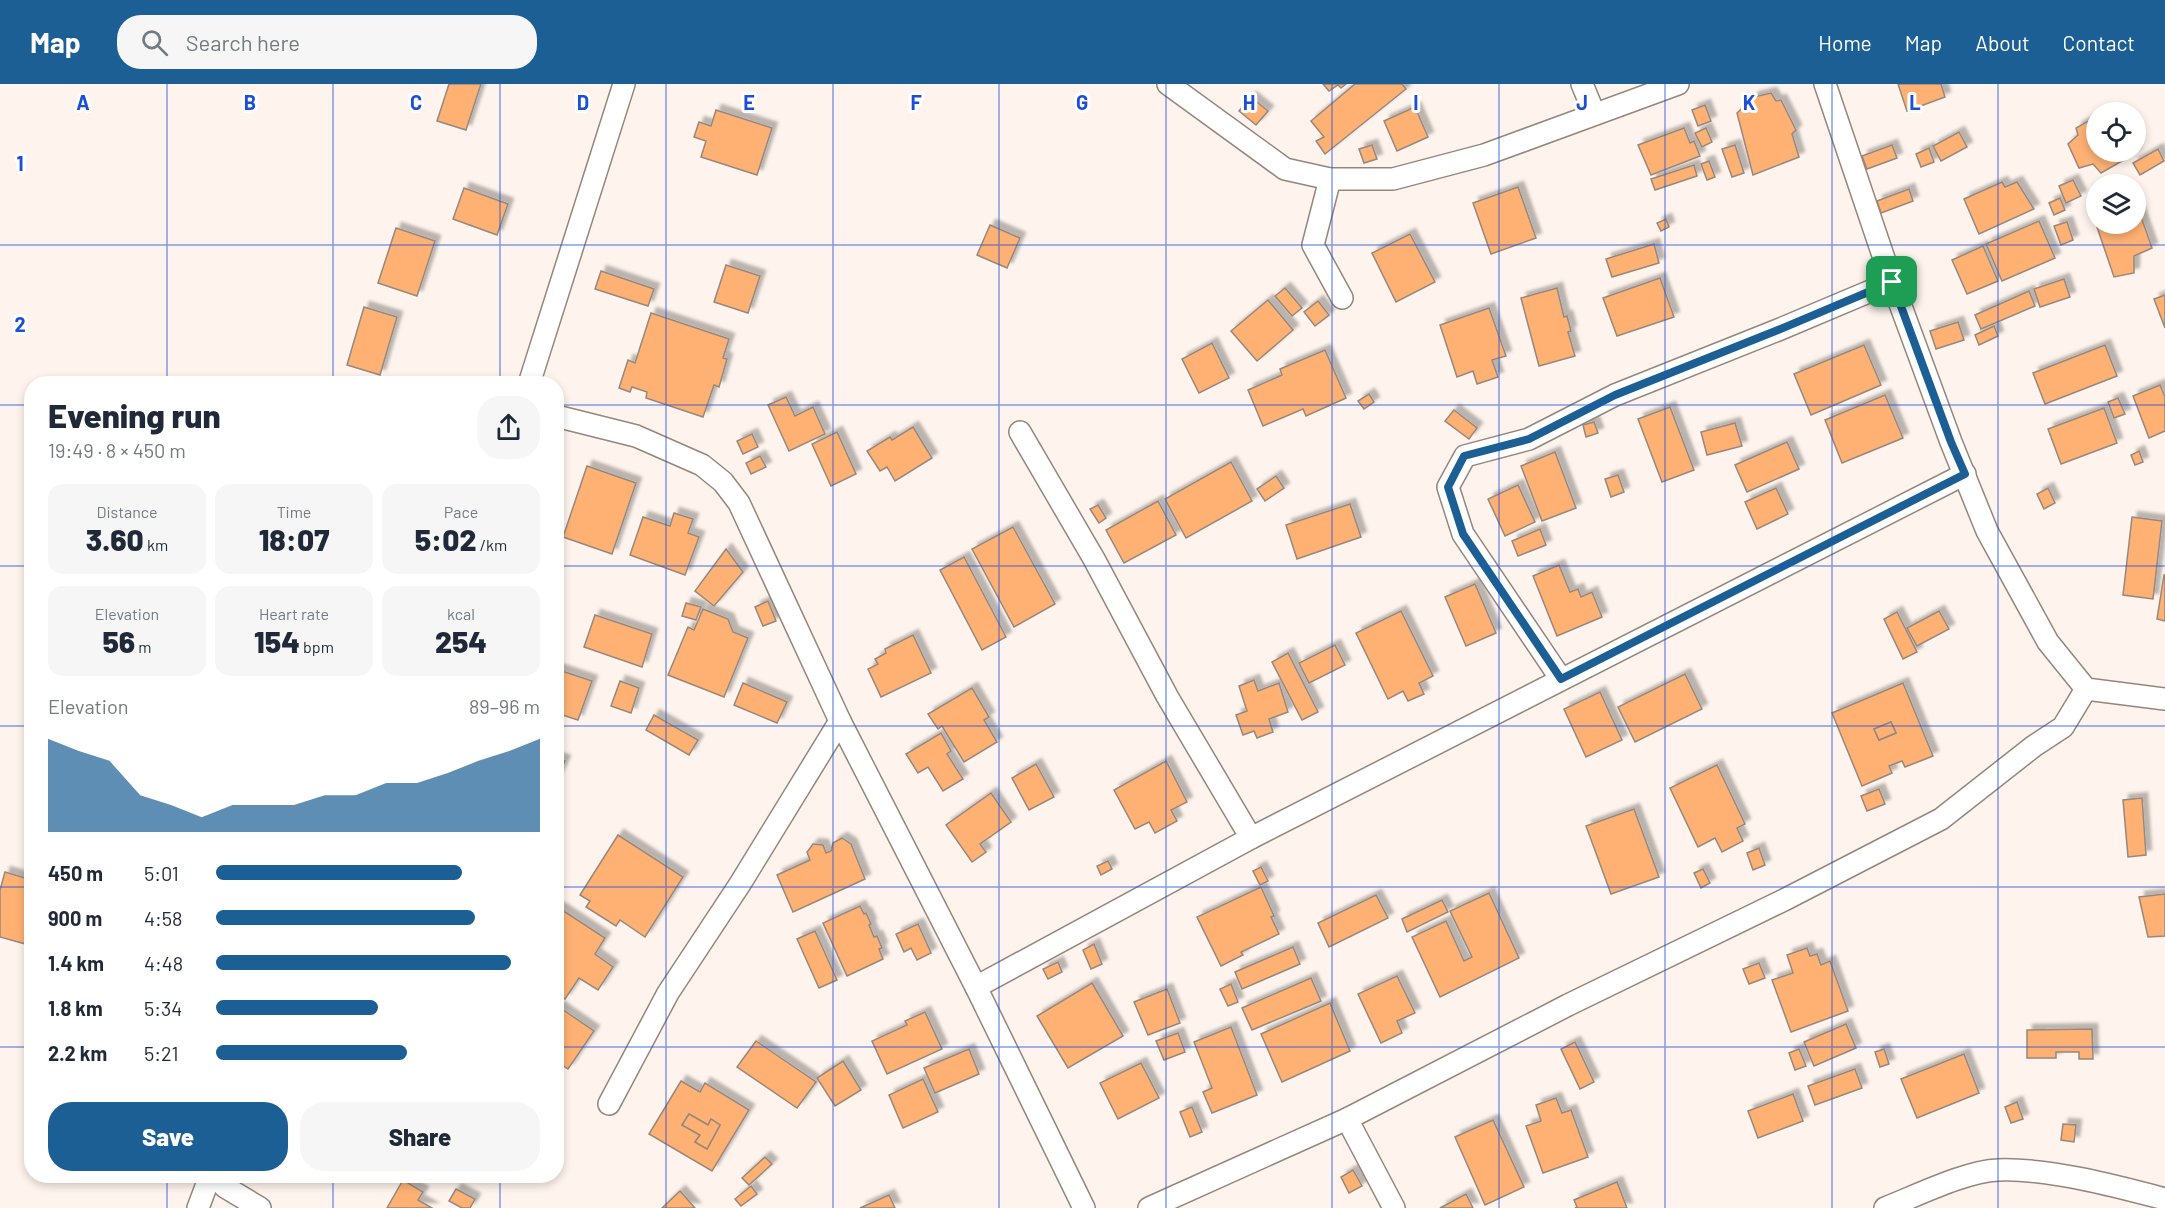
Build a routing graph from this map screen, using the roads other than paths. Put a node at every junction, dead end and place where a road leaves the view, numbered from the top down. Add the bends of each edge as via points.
1 (624, 84) edge
2 (1168, 84) edge
3 (1582, 84) edge
4 (1678, 84) edge
5 (1825, 84) edge
6 (1594, 113) junction
7 (1330, 179) junction
8 (1892, 282) junction
9 (1342, 298) dead end
10 (532, 376) edge
11 (564, 418) edge
12 (1020, 432) dead end
13 (1965, 474) junction
14 (1561, 679) junction
15 (2086, 689) junction
16 (2165, 699) edge
17 (840, 721) junction
18 (1251, 838) junction
19 (976, 987) junction
20 (609, 1104) dead end
21 (1347, 1119) junction
22 (209, 1183) edge
23 (220, 1183) edge
24 (2158, 1202) edge
25 (198, 1208) edge
26 (260, 1208) edge
27 (1084, 1208) edge
28 (1149, 1208) edge
29 (1394, 1208) edge
30 (1885, 1208) edge

1 - 10 street
2 - 7 street via 1285,169
3 - 6 street
4 - 6 street
5 - 8 street
6 - 7 street via 1485,155 1393,179
7 - 9 street via 1313,245
8 - 13 street
8 - 14 street via 1615,395 1529,439 1464,456 1448,487 1463,534
11 - 17 street via 636,436 702,465 723,482 739,502
12 - 18 street
13 - 14 street
13 - 15 street via 1987,531 2048,642
14 - 18 street
15 - 16 street
15 - 21 street via 2063,727 1941,819
17 - 19 street
17 - 20 street via 668,993
18 - 19 street
19 - 27 street
21 - 28 street
21 - 29 street
22 - 25 street
23 - 26 street
24 - 30 street via 2050,1173 1996,1170 1955,1180

